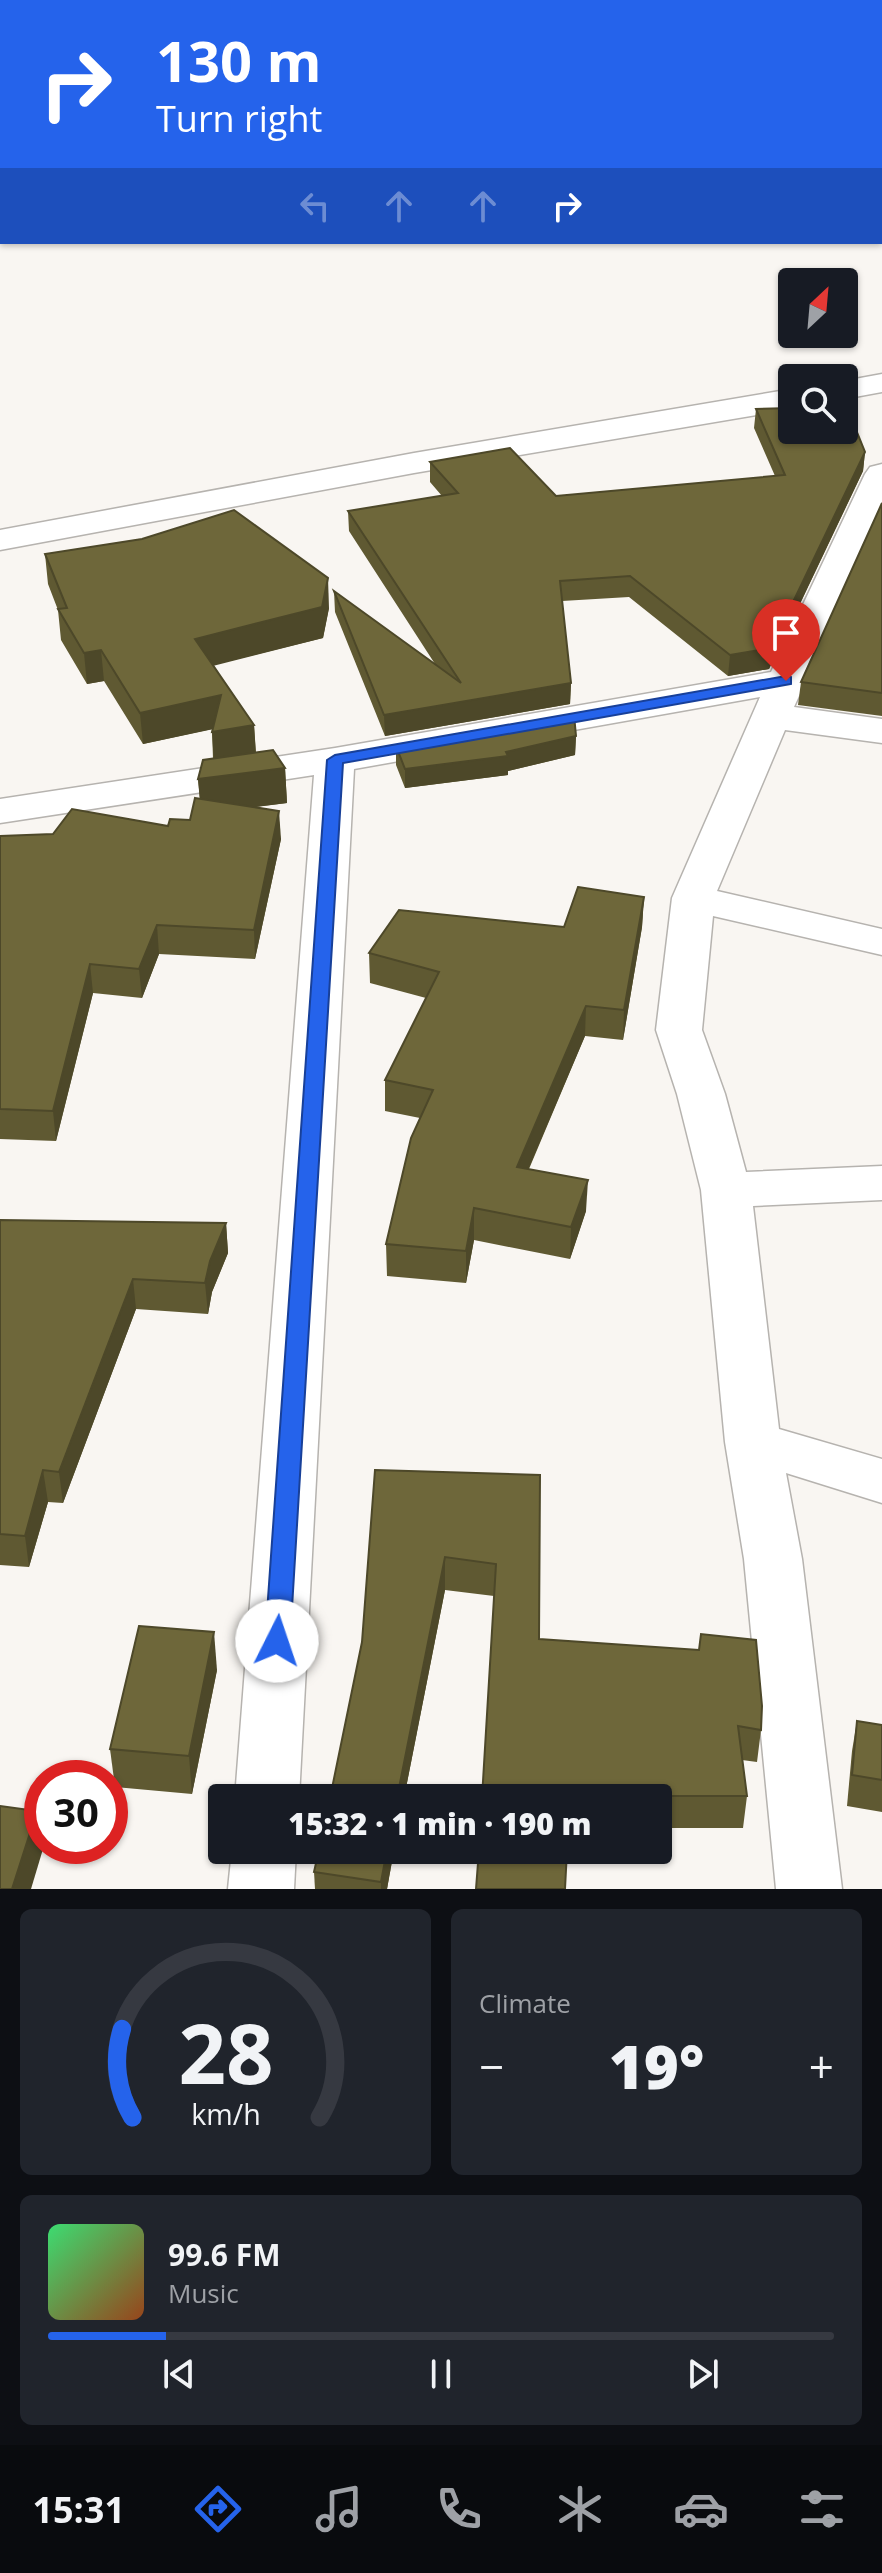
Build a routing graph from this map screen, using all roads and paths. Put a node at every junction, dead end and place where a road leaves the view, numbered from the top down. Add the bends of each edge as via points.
1 (882, 383) edge
2 (858, 387) edge
3 (778, 401) edge
4 (882, 474) edge
5 (0, 540) edge
6 (778, 699) junction
7 (882, 731) edge
8 (335, 760) junction
9 (0, 811) edge
10 (693, 898) junction
11 (882, 942) edge
12 (882, 1183) edge
13 (726, 1190) junction
14 (753, 1442) junction
15 (882, 1481) edge
16 (268, 1784) edge
17 (263, 1864) edge
18 (261, 1889) edge
19 (809, 1889) edge

1 - 2 street
3 - 5 street
4 - 6 street
6 - 7 street
6 - 8 street
6 - 10 street
8 - 9 street
8 - 16 street
10 - 11 street
10 - 13 street via 679,1030
12 - 13 street
13 - 14 street
14 - 15 street
14 - 19 street via 773,1559
17 - 18 street

